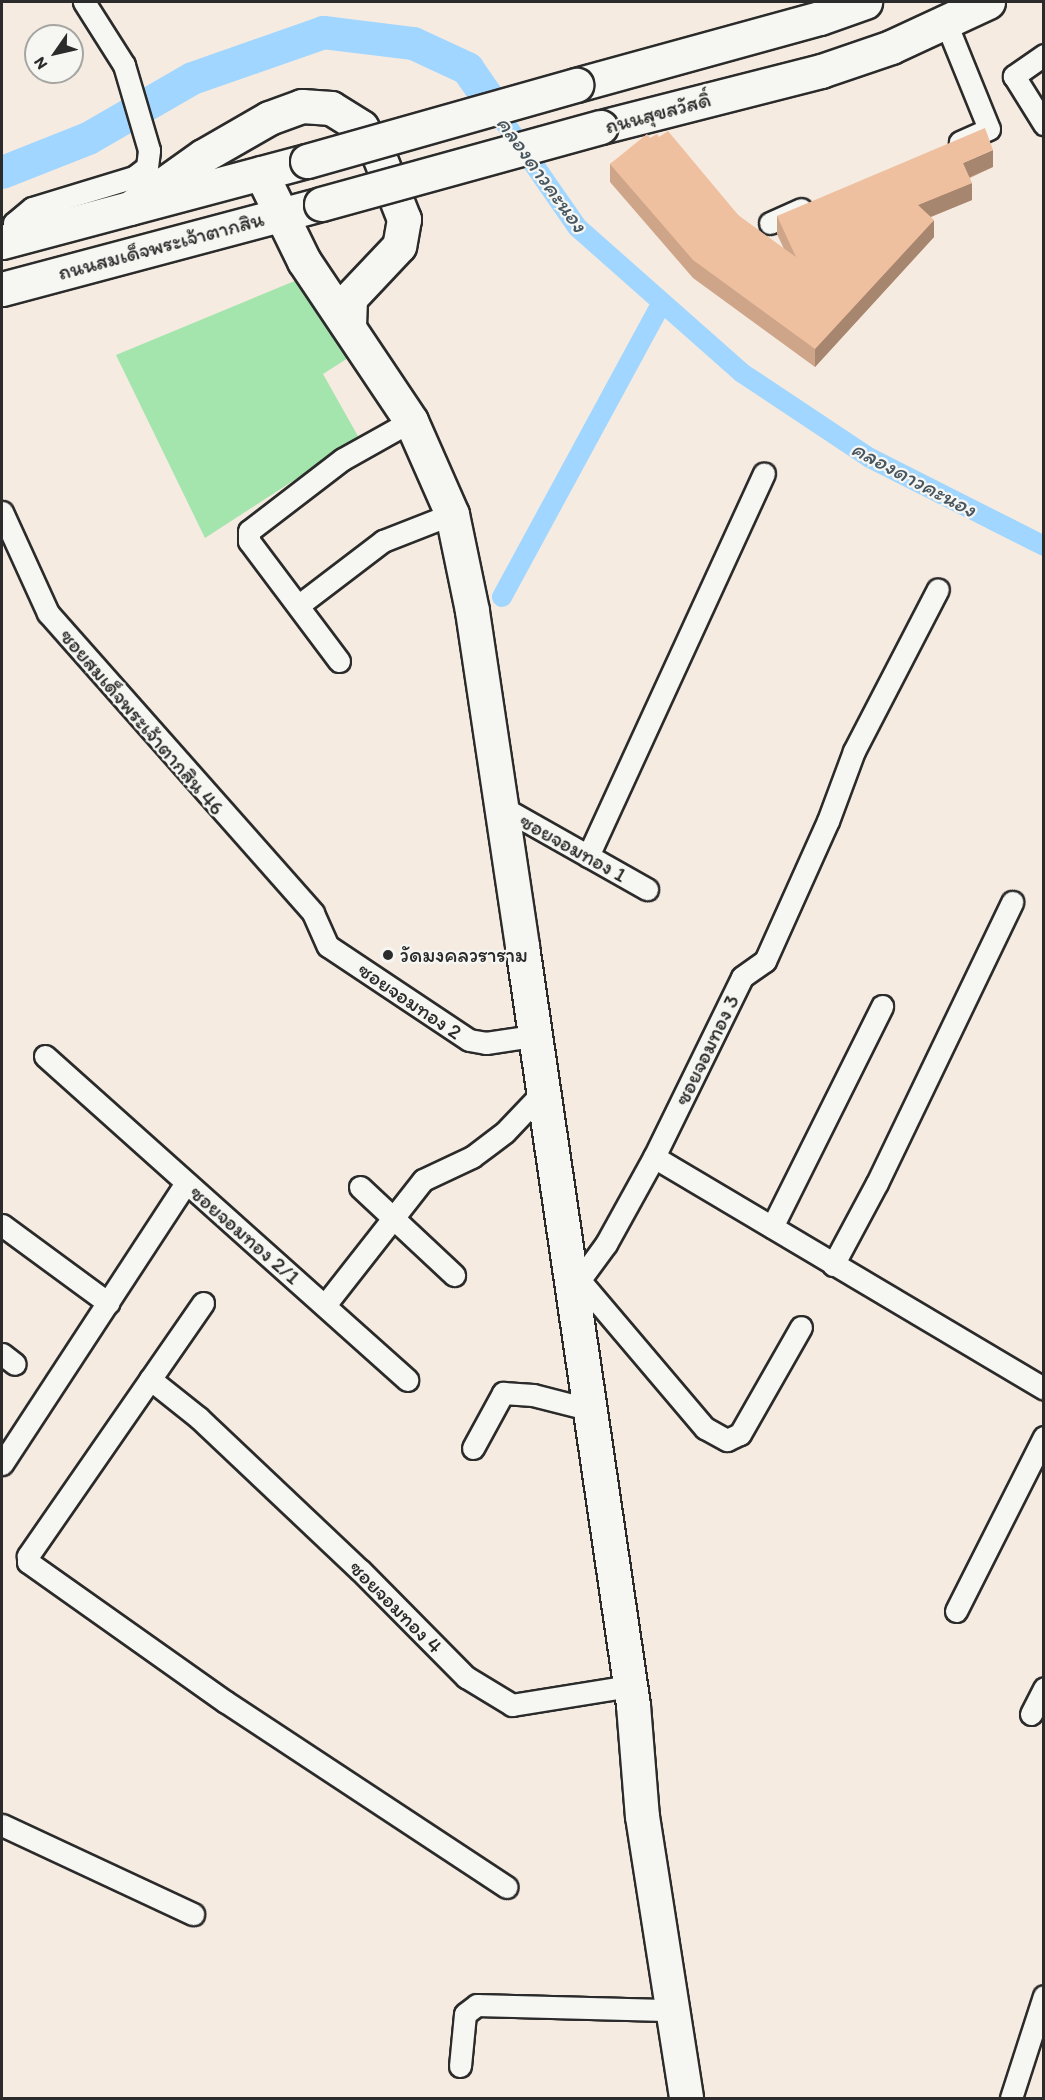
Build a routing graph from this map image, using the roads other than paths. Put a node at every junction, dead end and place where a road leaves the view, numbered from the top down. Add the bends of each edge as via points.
1 (865, 2) edge
2 (988, 2) edge
3 (93, 5) edge
4 (946, 23) junction
5 (1044, 55) edge
6 (1044, 124) edge
7 (945, 148) edge
8 (261, 173) junction
9 (825, 199) edge
10 (321, 204) joint
11 (130, 208) junction
12 (279, 215) junction
13 (770, 223) dead end
14 (8, 240) edge
15 (2, 289) edge
16 (349, 326) junction
17 (411, 421) junction
18 (764, 474) dead end
19 (2, 512) edge
20 (452, 514) junction
21 (938, 589) dead end
22 (299, 605) junction
23 (339, 661) dead end
24 (500, 806) junction
25 (588, 856) junction
26 (647, 889) dead end
27 (1012, 902) dead end
28 (313, 913) joint
29 (882, 1006) dead end
30 (533, 1036) junction
31 (45, 1056) dead end
32 (543, 1092) junction
33 (654, 1157) junction
34 (186, 1183) junction
35 (360, 1187) dead end
36 (396, 1218) junction
37 (2, 1225) edge
38 (771, 1227) junction
39 (833, 1264) junction
40 (454, 1275) dead end
41 (576, 1287) junction
42 (108, 1303) junction
43 (203, 1303) dead end
44 (325, 1305) junction
45 (801, 1327) dead end
46 (150, 1379) junction
47 (407, 1380) dead end
48 (1044, 1389) edge
49 (588, 1409) junction
50 (1044, 1437) edge
51 (473, 1448) dead end
52 (2, 1464) edge
53 (956, 1611) dead end
54 (629, 1686) junction
55 (1044, 1688) edge
56 (1031, 1714) dead end
57 (2, 1825) edge
58 (507, 1887) dead end
59 (193, 1914) dead end
60 (1044, 1996) edge
61 (672, 2010) junction
62 (460, 2066) dead end
63 (686, 2098) edge
64 (1011, 2098) edge

1 - 8 main road, bridge via 820,18
2 - 4 main road, ถนนสุขสวัสดิ์
3 - 14 street via 124,65 149,150 147,167 135,177 32,208 14,224
4 - 7 street via 989,129
4 - 10 main road, ถนนสุขสวัสดิ์, bridge via 821,71
5 - 6 street via 1014,76
8 - 11 main road
8 - 12 main road
9 - 13 street
10 - 12 main road, ถนนสมเด็จพระเจ้าตากสิน
11 - 14 main road
11 - 16 main road via 203,156 269,118 302,106 331,108 361,127 379,156 404,219 399,246 350,298
12 - 15 main road, ถนนสมเด็จพระเจ้าตากสิน
12 - 16 main road via 304,261
16 - 17 main road
17 - 20 main road
17 - 22 street via 343,459 249,531 249,541
18 - 25 street
19 - 28 street, ซอยสมเด็จพระเจ้าตากสิน 46 via 48,613
20 - 22 street via 383,541
20 - 24 main road via 472,611
21 - 33 street, ซอยจอมทอง 3 via 854,751 765,962 742,977
22 - 23 street
24 - 25 street, ซอยจอมทอง 1
24 - 30 main road
25 - 26 street, ซอยจอมทอง 1
27 - 39 street via 877,1183
28 - 30 street, ซอยจอมทอง 2 via 328,946 469,1040 486,1043
29 - 38 street
30 - 32 main road
31 - 34 street
32 - 36 street via 505,1132 472,1157 423,1180
32 - 41 main road
33 - 38 street
33 - 41 street, ซอยจอมทอง 3
34 - 42 street, ซอยจอมทอง 2/1
34 - 44 street, ซอยจอมทอง 2/1
35 - 36 street
36 - 40 street
36 - 44 street
37 - 42 street
38 - 39 street
39 - 48 street
41 - 45 street via 705,1428 727,1440 740,1434
41 - 49 main road
42 - 52 street, ซอยจอมทอง 2/1
43 - 46 street
44 - 47 street, ซอยจอมทอง 2/1
46 - 54 street, ซอยจอมทอง 4 via 199,1419 360,1570 466,1677 512,1705
46 - 58 street via 28,1556 32,1568
49 - 51 street via 533,1395 503,1393
49 - 54 main road
50 - 53 street
54 - 61 main road via 642,1816
55 - 56 street
57 - 59 street
60 - 64 street
61 - 62 street via 477,2005 465,2014
61 - 63 main road

